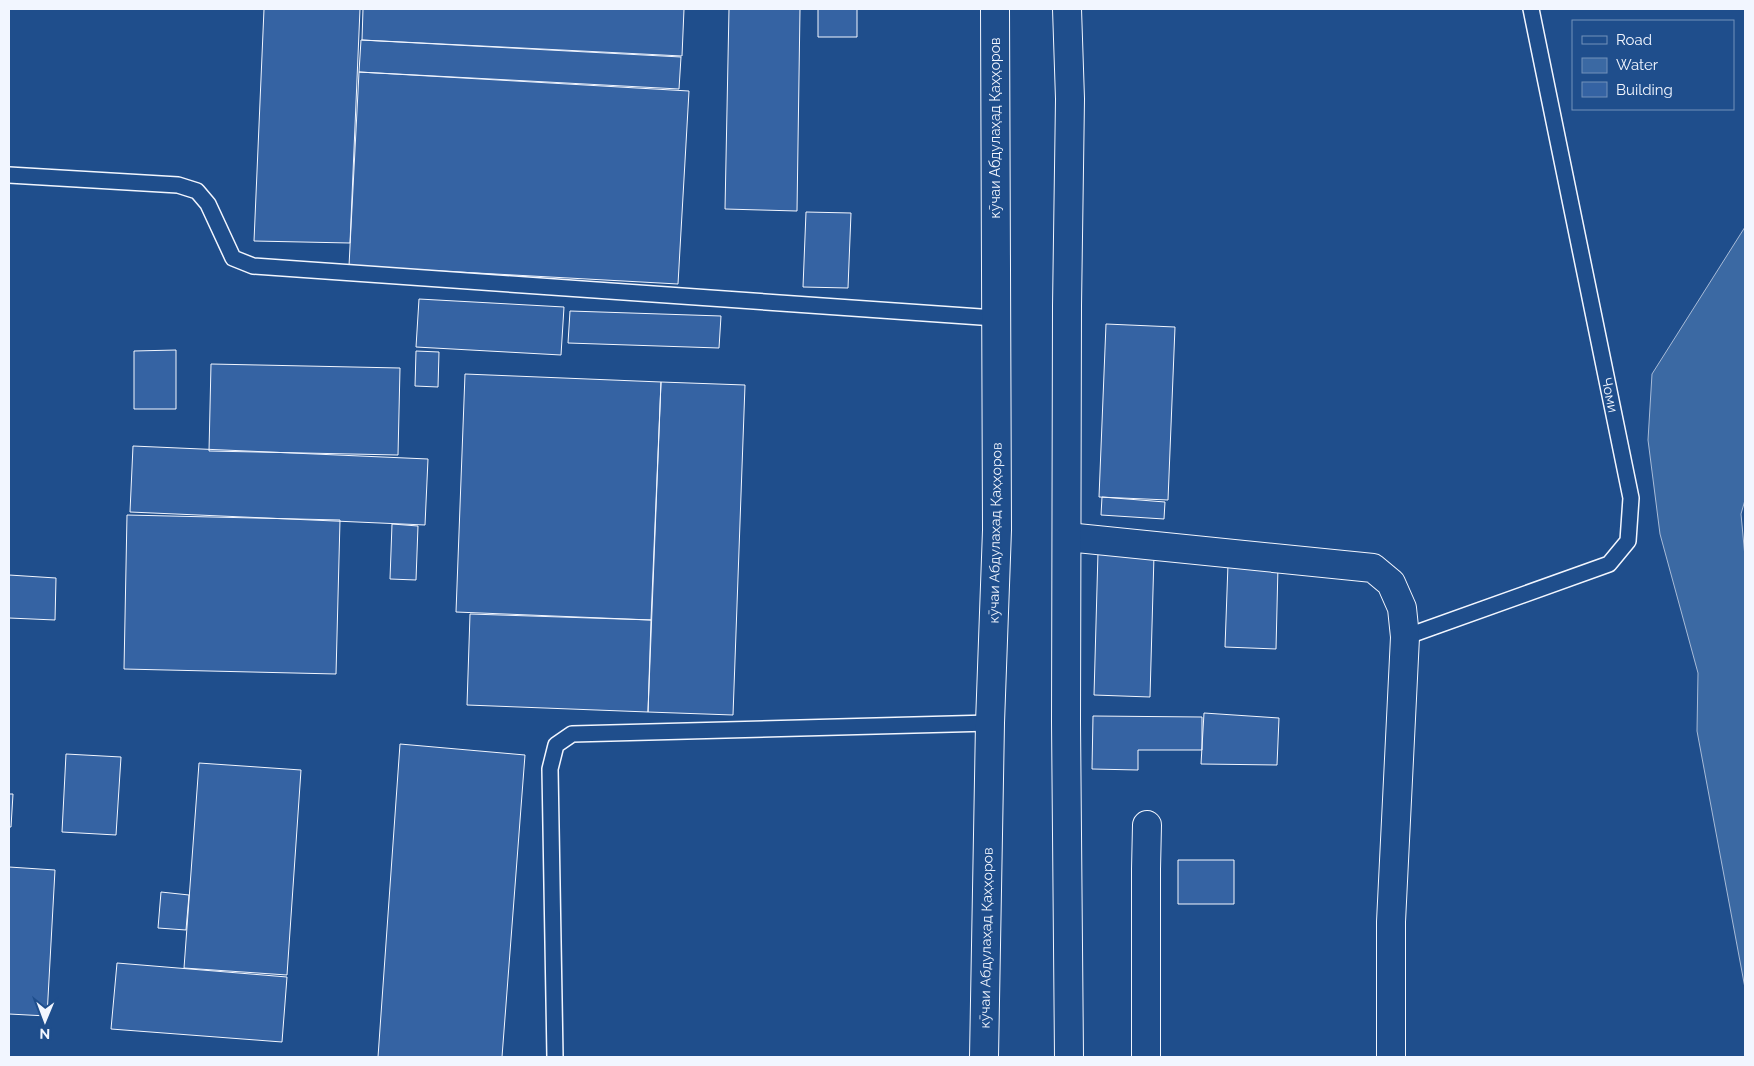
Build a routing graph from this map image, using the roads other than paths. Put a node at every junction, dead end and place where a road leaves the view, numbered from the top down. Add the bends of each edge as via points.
1 (995, 9) edge
2 (1067, 9) edge
3 (1531, 9) edge
4 (9, 175) edge
5 (995, 318) junction
6 (1067, 537) junction
7 (1404, 637) junction
8 (990, 723) junction
9 (1147, 826) dead end
10 (555, 1057) edge
11 (984, 1057) edge
12 (1069, 1057) edge
13 (1146, 1057) edge
14 (1391, 1057) edge

1 - 5 main road, кӯчаи Абдулаҳад Қаҳҳоров
2 - 6 main road via 1070,99
3 - 7 lane, Чоми via 1631,498 1628,541 1609,564
4 - 5 lane via 178,185 197,191 208,204 233,258 254,266
5 - 8 main road, кӯчаи Абдулаҳад Қаҳҳоров via 997,530
6 - 7 main road via 1373,568 1392,583 1402,608
6 - 12 main road
7 - 14 main road via 1391,922
8 - 10 lane via 572,734 556,745 550,768
8 - 11 main road, кӯчаи Абдулаҳад Қаҳҳоров
9 - 13 main road

